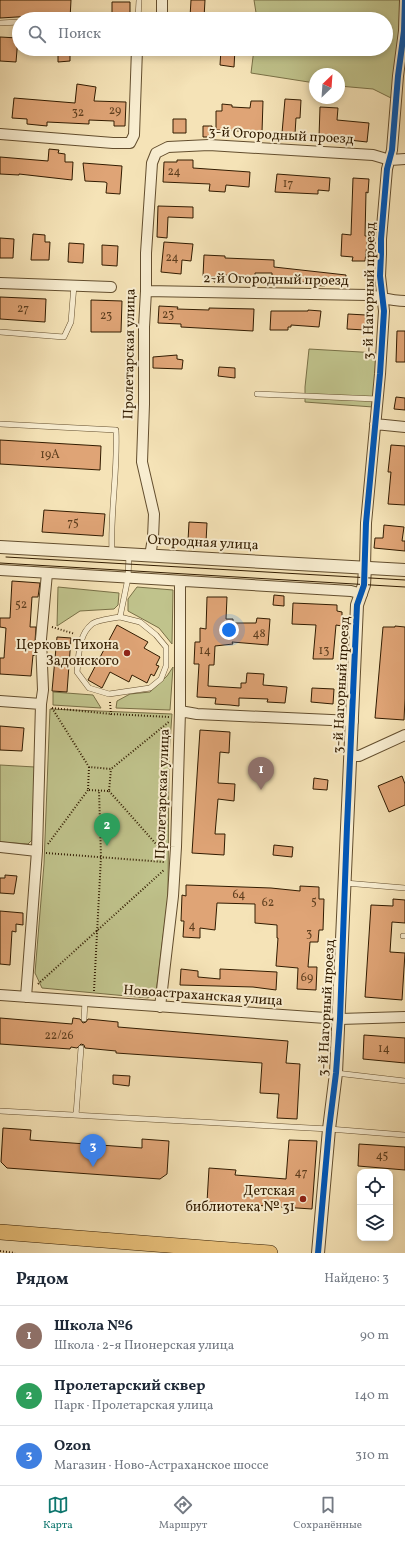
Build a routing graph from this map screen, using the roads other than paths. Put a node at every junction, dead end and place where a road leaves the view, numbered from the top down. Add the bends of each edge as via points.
1 (139, 0) edge
2 (162, 0) edge
3 (405, 0) edge
4 (138, 12) edge
5 (162, 12) edge
6 (12, 22) edge
7 (0, 23) edge
8 (405, 31) edge
9 (137, 56) edge
10 (0, 134) edge
11 (156, 153) joint
12 (405, 159) edge
13 (390, 160) junction
14 (0, 283) edge
15 (74, 285) junction
16 (111, 287) dead end
17 (146, 291) junction
18 (382, 297) junction
19 (405, 301) edge
20 (0, 332) edge
21 (257, 394) dead end
22 (377, 399) junction
23 (0, 424) edge
24 (375, 424) junction
25 (405, 427) edge
26 (0, 547) edge
27 (112, 554) junction
28 (129, 554) junction
29 (150, 556) junction
30 (365, 567) junction
31 (0, 570) edge
32 (405, 570) edge
33 (47, 574) junction
34 (128, 578) junction
35 (180, 581) junction
36 (362, 594) junction
37 (120, 617) junction
38 (0, 701) edge
39 (45, 704) junction
40 (180, 710) junction
41 (353, 721) junction
42 (405, 735) edge
43 (350, 756) junction
44 (0, 847) edge
45 (42, 850) junction
46 (345, 883) junction
47 (405, 888) edge
48 (0, 995) edge
49 (26, 997) junction
50 (85, 1001) junction
51 (160, 1007) junction
52 (405, 1017) edge
53 (84, 1019) dead end
54 (340, 1019) junction
55 (81, 1048) dead end
56 (336, 1073) junction
57 (405, 1081) edge
58 (0, 1110) edge
59 (76, 1115) junction
60 (329, 1129) junction
61 (405, 1135) edge
62 (0, 1232) edge
63 (270, 1253) edge
64 (318, 1253) edge

1 - 4 lane
2 - 5 street
3 - 8 street, 3-й Нагорный проезд
6 - 7 lane
8 - 13 street, 3-й Нагорный проезд
9 - 10 street via 134,135 130,143
11 - 13 street, 3-й Огородный проезд via 168,147 209,145 373,155
11 - 17 street, Пролетарская улица via 152,163
12 - 13 street, 3-й Огородный проезд
13 - 18 street, 3-й Нагорный проезд via 381,239
14 - 15 street
15 - 16 street
15 - 20 lane via 71,322 64,337
17 - 18 street, 2-й Огородный проезд
17 - 29 street, Пролетарская улица via 142,462 154,514
18 - 19 street, 2-й Огородный проезд via 393,301
18 - 22 street, 3-й Нагорный проезд via 384,311
21 - 22 lane
22 - 24 street, 3-й Нагорный проезд
23 - 27 lane via 116,430
24 - 25 street
24 - 30 street, 3-й Нагорный проезд via 366,523
26 - 27 street, Огородная улица
27 - 28 street, Огородная улица
28 - 29 street, Огородная улица
28 - 34 lane
29 - 30 street, Огородная улица
30 - 32 street, Огородная улица
30 - 36 street, 3-й Нагорный проезд
31 - 33 street
33 - 34 street
33 - 39 street via 40,639
34 - 35 street
34 - 37 lane
35 - 36 street via 351,591
35 - 40 street, Пролетарская улица
36 - 41 street, 3-й Нагорный проезд via 357,605
37 - 37 lane via 140,622 156,634 166,647 166,666 161,679 150,688 109,694 89,688 78,672 82,636 93,623
38 - 39 street
39 - 45 street
40 - 41 street via 197,714
40 - 51 street, Пролетарская улица via 173,896
41 - 43 street, 3-й Нагорный проезд
42 - 43 street via 359,756
43 - 46 street, 3-й Нагорный проезд
44 - 45 street
45 - 49 street
46 - 47 lane
46 - 54 street, 3-й Нагорный проезд
48 - 49 street, Новоастраханская улица
49 - 50 street, Новоастраханская улица
50 - 51 street, Новоастраханская улица
50 - 53 lane
51 - 54 street, Новоастраханская улица
52 - 54 street, Новоастраханская улица
54 - 56 street, 3-й Нагорный проезд
55 - 59 lane
56 - 57 lane
56 - 60 street, 3-й Нагорный проезд
58 - 59 lane
59 - 60 lane
60 - 61 lane
60 - 64 street, 3-й Нагорный проезд
62 - 63 main road

